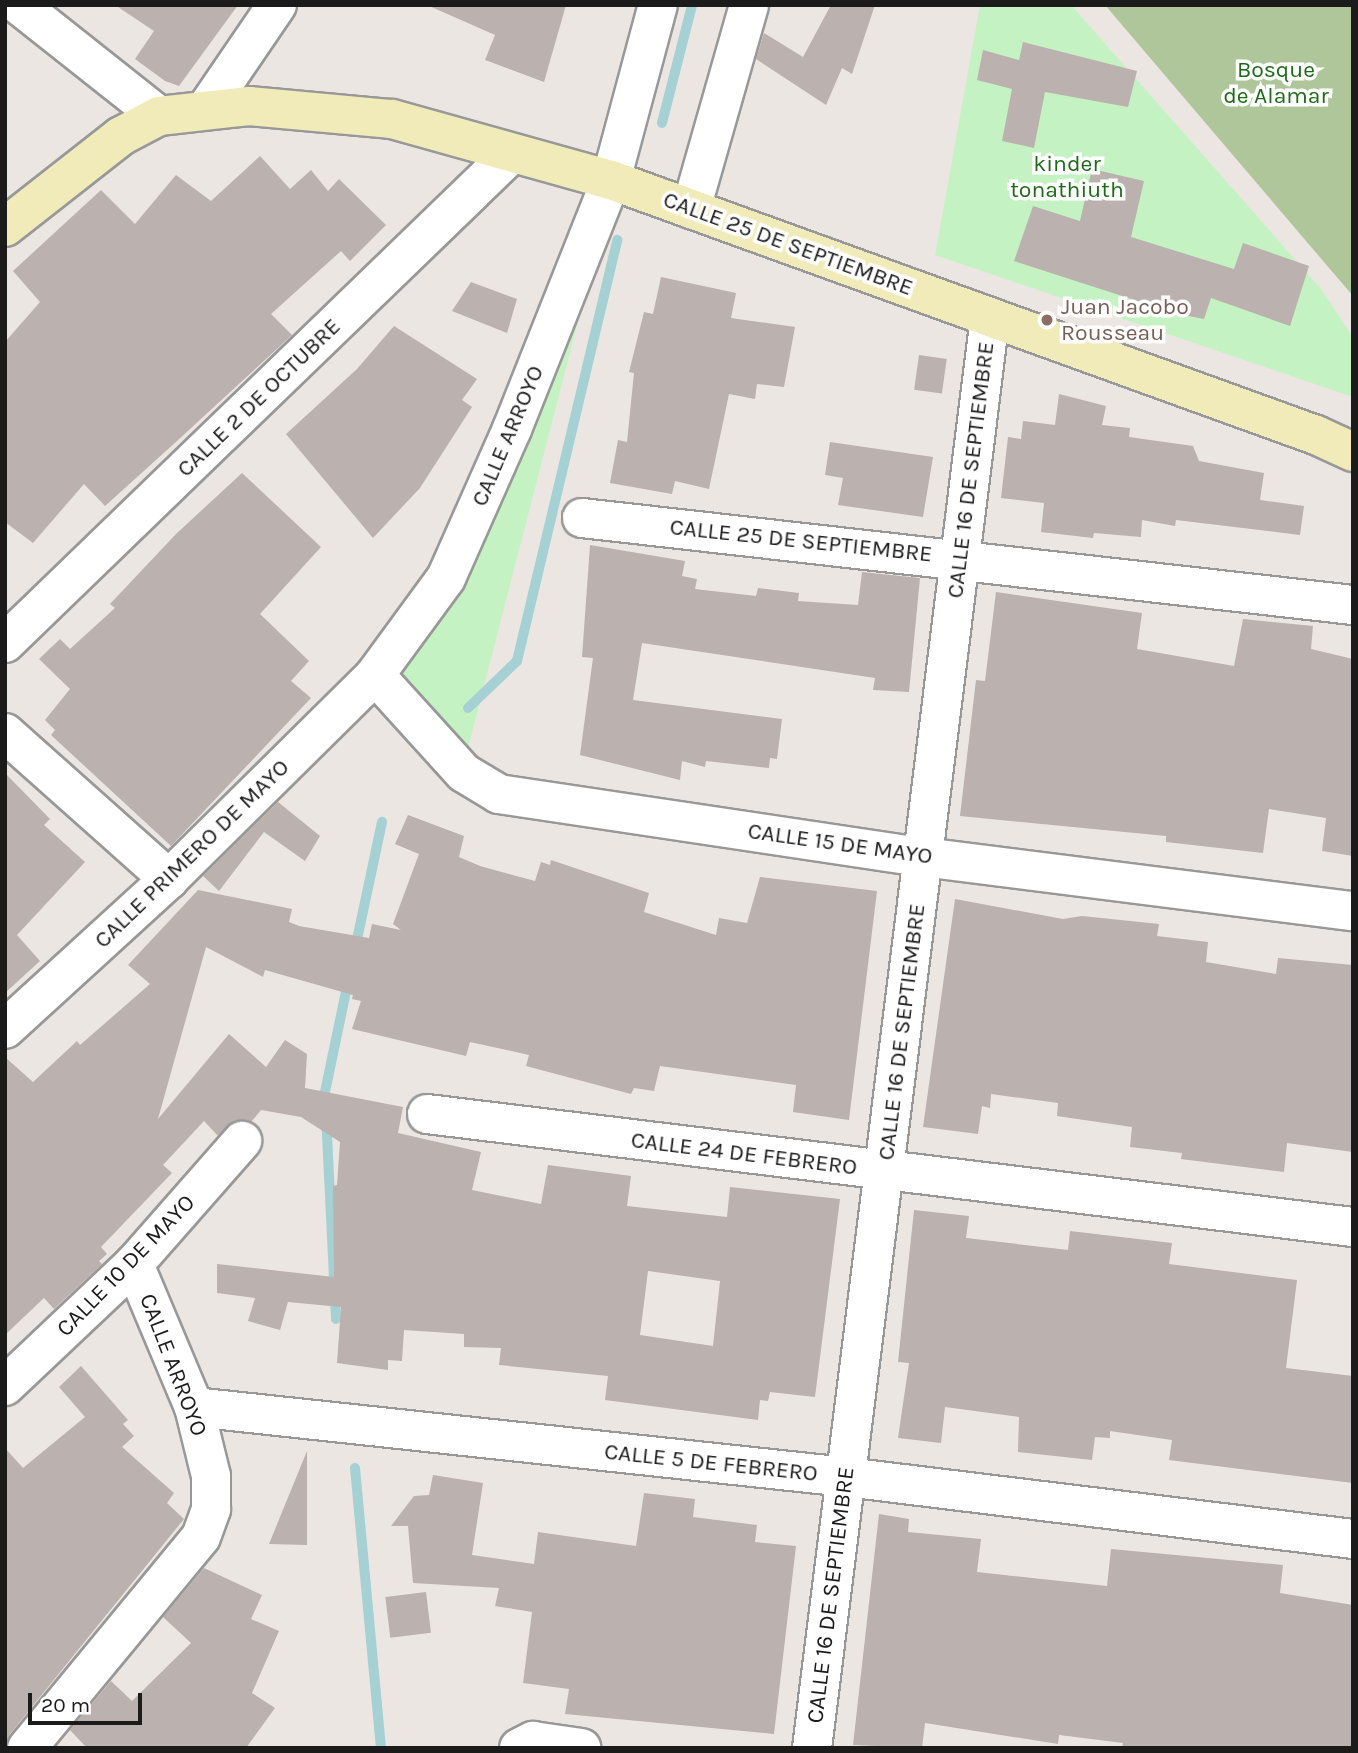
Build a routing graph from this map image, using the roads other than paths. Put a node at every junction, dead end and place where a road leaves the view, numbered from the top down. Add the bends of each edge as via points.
1 (19, 5) edge
2 (276, 5) edge
3 (658, 5) edge
4 (749, 5) edge
5 (206, 109) junction
6 (159, 116) junction
7 (512, 153) junction
8 (611, 180) junction
9 (691, 209) junction
10 (5, 227) edge
11 (990, 317) junction
12 (1353, 452) edge
13 (582, 518) dead end
14 (960, 558) junction
15 (1353, 605) edge
16 (5, 643) edge
17 (375, 675) junction
18 (5, 733) edge
19 (923, 857) junction
20 (169, 879) junction
21 (1353, 911) edge
22 (5, 1029) edge
23 (427, 1114) dead end
24 (242, 1141) dead end
25 (886, 1171) junction
26 (1353, 1227) edge
27 (134, 1264) junction
28 (5, 1386) edge
29 (194, 1407) junction
30 (846, 1477) junction
31 (1353, 1539) edge
32 (27, 1748) edge
33 (519, 1748) edge
34 (581, 1748) edge
35 (812, 1748) edge

1 - 6 street
2 - 5 street
3 - 8 street, CALLE ARROYO
4 - 9 street
5 - 6 main road, CALLE 25 DE SEPTIEMBRE
5 - 7 main road, CALLE 25 DE SEPTIEMBRE via 249,106 348,112 440,131
6 - 10 main road, CALLE 25 DE SEPTIEMBRE via 121,136
7 - 8 main road, CALLE 25 DE SEPTIEMBRE
7 - 16 street, CALLE 2 DE OCTUBRE
8 - 9 main road, CALLE 25 DE SEPTIEMBRE
8 - 17 street, CALLE ARROYO via 512,429 446,578
9 - 11 main road, CALLE 25 DE SEPTIEMBRE
11 - 12 main road, CALLE 25 DE SEPTIEMBRE
11 - 14 street, CALLE 16 DE SEPTIEMBRE
13 - 14 street, CALLE 25 DE SEPTIEMBRE
14 - 15 street, CALLE 25 DE SEPTIEMBRE
14 - 19 street, CALLE 16 DE SEPTIEMBRE
17 - 19 street, CALLE 15 DE MAYO via 464,773 499,794
17 - 20 street, CALLE PRIMERO DE MAYO
18 - 20 street
19 - 21 street, CALLE 15 DE MAYO
19 - 25 street, CALLE 16 DE SEPTIEMBRE
20 - 22 street, CALLE PRIMERO DE MAYO
23 - 25 street, CALLE 24 DE FEBRERO
24 - 27 street, CALLE 10 DE MAYO
25 - 26 street, CALLE 24 DE FEBRERO
25 - 30 street, CALLE 16 DE SEPTIEMBRE
27 - 28 street, CALLE 10 DE MAYO
27 - 29 street, CALLE ARROYO
29 - 30 street, CALLE 5 DE FEBRERO
29 - 32 street, CALLE ARROYO via 211,1476 211,1509 201,1537
30 - 31 street, CALLE 5 DE FEBRERO
30 - 35 street, CALLE 16 DE SEPTIEMBRE
33 - 34 street via 533,1741

